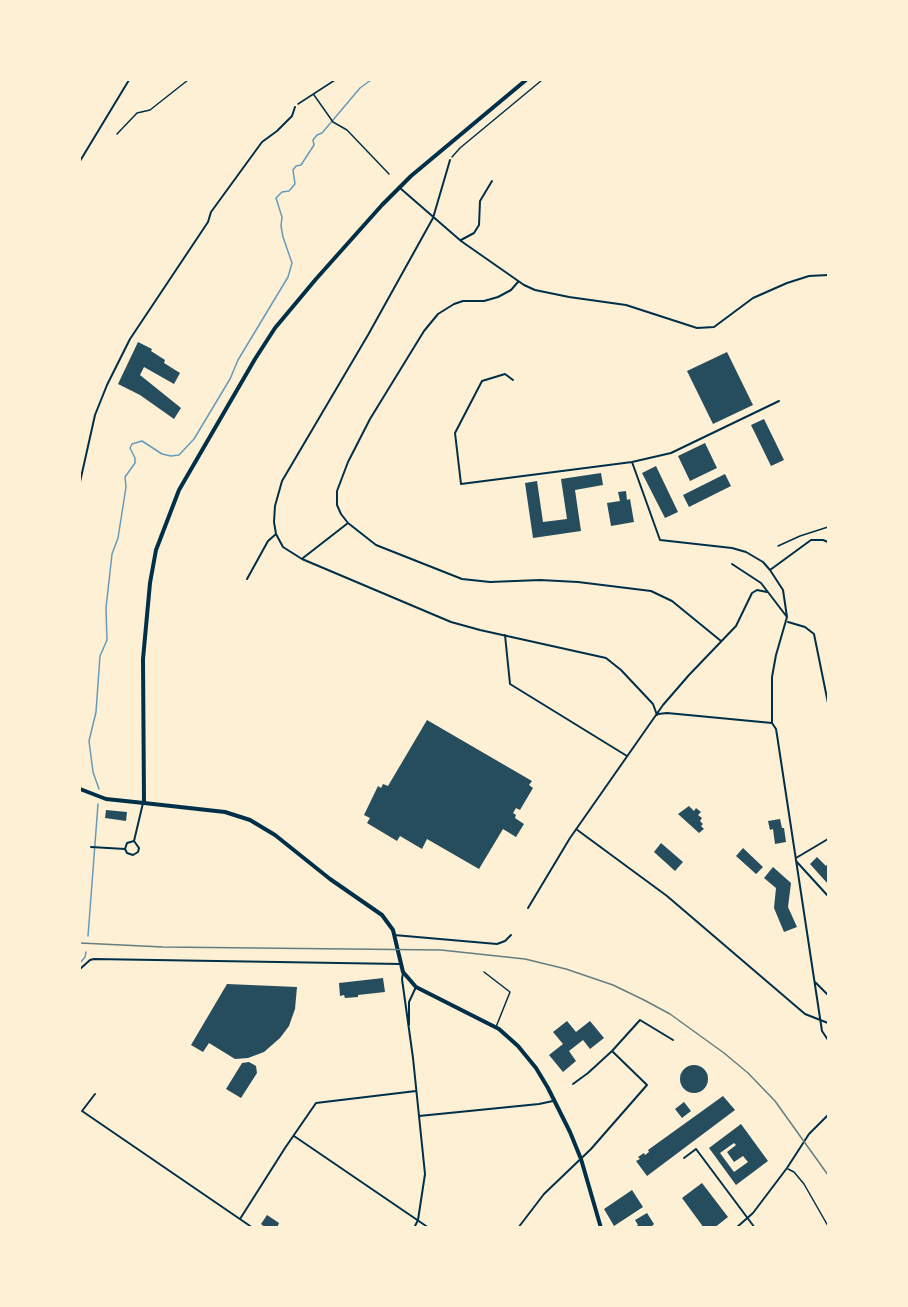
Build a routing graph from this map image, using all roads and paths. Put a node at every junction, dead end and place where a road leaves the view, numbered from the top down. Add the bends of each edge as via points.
1 (129, 80) edge
2 (188, 80) edge
3 (335, 80) edge
4 (526, 80) edge
5 (542, 80) edge
6 (314, 95) junction
7 (295, 107) joint
8 (117, 134) dead end
9 (450, 160) joint
10 (80, 161) edge
11 (389, 174) dead end
12 (492, 181) dead end
13 (399, 187) junction
14 (433, 218) junction
15 (461, 241) junction
16 (828, 275) edge
17 (518, 282) junction
18 (513, 380) dead end
19 (779, 401) dead end
20 (632, 462) junction
21 (80, 482) edge
22 (348, 523) junction
23 (828, 527) edge
24 (276, 534) junction
25 (828, 542) edge
26 (778, 546) dead end
27 (302, 559) junction
28 (732, 564) dead end
29 (770, 570) junction
30 (247, 579) dead end
31 (767, 592) junction
32 (788, 617) junction
33 (787, 622) junction
34 (505, 635) junction
35 (721, 641) junction
36 (828, 703) edge
37 (657, 715) junction
38 (772, 723) junction
39 (628, 756) junction
40 (80, 789) edge
41 (144, 803) junction
42 (576, 829) junction
43 (828, 839) edge
44 (134, 841) junction
45 (91, 847) dead end
46 (125, 849) junction
47 (796, 860) junction
48 (828, 896) edge
49 (528, 908) dead end
50 (394, 935) junction
51 (511, 935) dead end
52 (400, 964) junction
53 (80, 969) edge
54 (403, 972) junction
55 (484, 972) dead end
56 (815, 982) junction
57 (416, 987) junction
58 (828, 995) edge
59 (821, 1020) junction
60 (828, 1023) edge
61 (409, 1025) junction
62 (496, 1027) junction
63 (673, 1040) dead end
64 (828, 1040) edge
65 (612, 1052) junction
66 (573, 1083) dead end
67 (416, 1091) junction
68 (95, 1094) dead end
69 (555, 1100) junction
70 (828, 1115) edge
71 (419, 1116) junction
72 (294, 1136) junction
73 (684, 1158) dead end
74 (581, 1159) junction
75 (787, 1168) junction
76 (240, 1219) junction
77 (748, 1219) junction
78 (418, 1220) junction
79 (828, 1226) edge
80 (253, 1227) edge
81 (414, 1227) edge
82 (429, 1227) edge
83 (518, 1227) edge
84 (601, 1227) edge
85 (736, 1227) edge
86 (755, 1227) edge

1 - 10 street
2 - 8 lane via 150,110 137,113
3 - 6 path
4 - 13 main road
5 - 9 path
6 - 7 path
6 - 11 path via 333,122 347,130
7 - 21 street via 278,131 262,142 211,212 130,339 95,415
9 - 14 street
12 - 15 street via 480,201 477,230
13 - 14 street
13 - 41 main road via 275,328 230,399 174,502 156,550 145,625
14 - 15 street
14 - 24 street via 282,481 274,506
15 - 17 street
16 - 17 street via 809,276 753,298 706,329 627,305 554,295
17 - 22 street via 498,297 454,304 438,314 424,331 370,419 344,471 337,500
18 - 20 street via 505,374 482,381 454,433 461,484
19 - 20 street via 671,453
20 - 29 street via 660,540 738,549
22 - 27 street
22 - 35 street via 390,552 462,579 569,581 651,591 672,602
23 - 26 path
24 - 27 street via 283,547
24 - 30 street
25 - 29 street via 810,540
27 - 34 street via 451,622
28 - 31 street via 757,580
29 - 32 street via 783,590
31 - 32 street
31 - 35 street via 752,593 740,621
32 - 33 street
33 - 36 street via 814,634
33 - 38 street via 772,677
34 - 37 street via 606,658 653,704
34 - 39 street via 510,684
35 - 37 street
37 - 38 street
37 - 39 street
38 - 47 street
39 - 42 street
40 - 41 main road via 106,799
41 - 44 street
41 - 50 main road via 225,812 256,823 378,912
42 - 49 street
42 - 59 street via 667,896 805,1014
43 - 47 street
44 - 46 street via 127,843
44 - 46 street via 139,848 137,854 129,855
45 - 46 street
47 - 48 street
47 - 56 street
50 - 51 street via 497,944
50 - 52 main road
52 - 53 street via 94,959
52 - 54 main road
54 - 57 main road
54 - 61 street
55 - 62 lane via 510,992
56 - 58 street
56 - 59 street
57 - 61 street via 409,1002
57 - 62 main road
59 - 60 street
59 - 64 street
61 - 67 street
62 - 69 main road via 531,1062
63 - 65 street via 640,1020
65 - 66 street
65 - 74 street via 647,1085
67 - 71 street
67 - 72 street via 316,1103
68 - 76 street via 82,1111
69 - 71 street
69 - 74 main road
70 - 75 street via 809,1134
71 - 78 street via 425,1174
72 - 76 street
72 - 78 street
73 - 77 street via 696,1149
74 - 83 street via 544,1194
74 - 84 main road
75 - 77 street
75 - 79 lane via 804,1184
76 - 80 street
77 - 85 street
77 - 86 street
78 - 81 street
78 - 82 street

